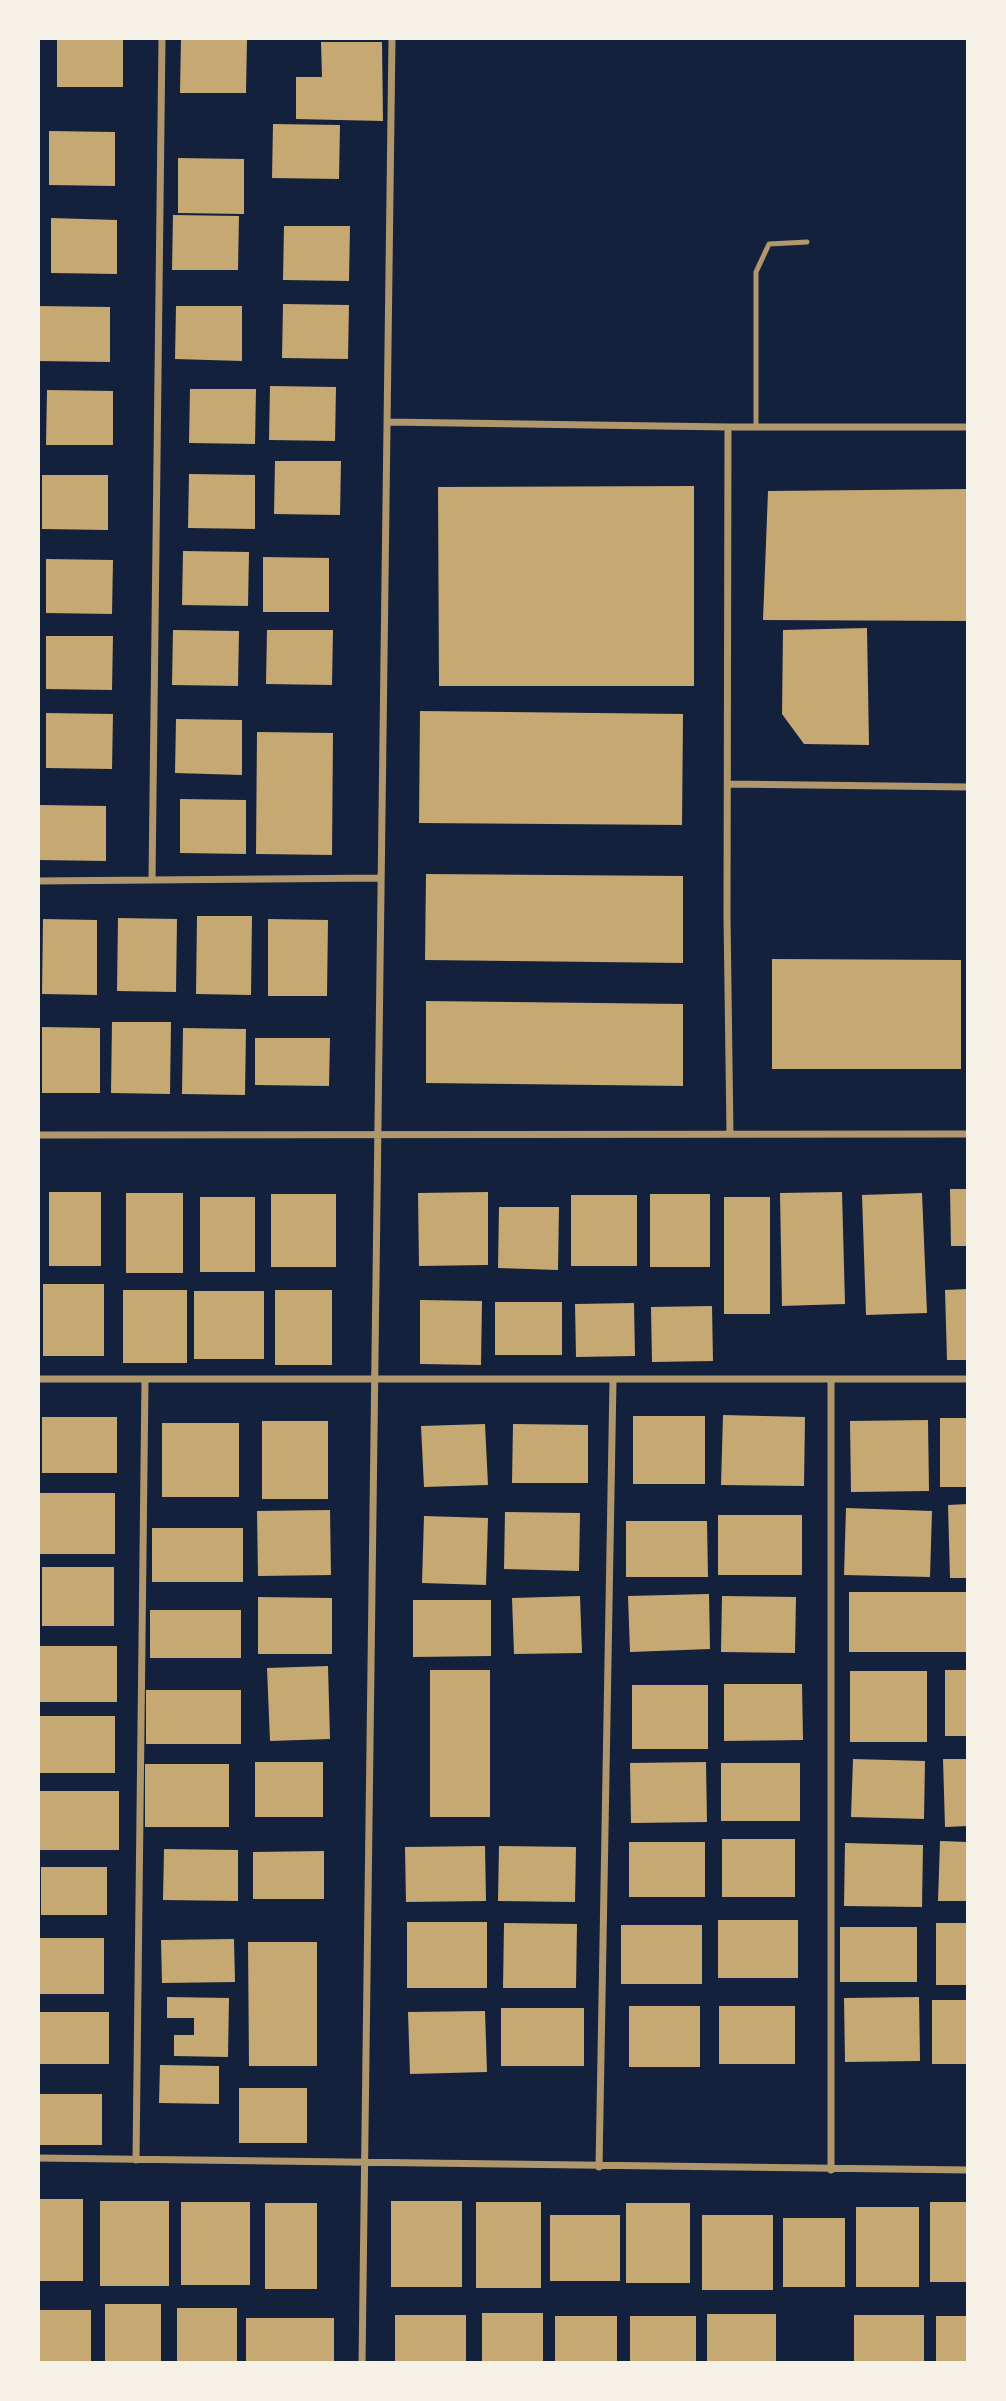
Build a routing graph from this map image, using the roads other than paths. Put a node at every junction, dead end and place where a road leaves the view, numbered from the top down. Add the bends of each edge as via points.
1 (162, 38) edge
2 (392, 38) edge
3 (807, 242) dead end
4 (387, 422) junction
5 (968, 426) edge
6 (728, 427) junction
7 (756, 427) junction
8 (728, 784) junction
9 (968, 787) edge
10 (381, 878) junction
11 (38, 880) edge
12 (152, 880) junction
13 (378, 1133) junction
14 (730, 1134) junction
15 (38, 1135) edge
16 (968, 1135) edge
17 (38, 1379) edge
18 (968, 1379) edge
19 (145, 1380) junction
20 (375, 1380) junction
21 (613, 1380) junction
22 (831, 1380) junction
23 (38, 2158) edge
24 (136, 2160) junction
25 (365, 2164) junction
26 (599, 2167) junction
27 (831, 2170) junction
28 (968, 2170) edge
29 (362, 2362) edge

1 - 12 street
2 - 4 street
3 - 7 lane via 769,244 756,272
4 - 6 street
4 - 10 street
5 - 7 street
6 - 7 street
6 - 8 street
8 - 9 street
8 - 14 street
10 - 12 street
10 - 13 street
11 - 12 street
13 - 14 street
13 - 15 street
13 - 20 street
14 - 16 street
17 - 19 street
18 - 22 street
19 - 20 street
19 - 24 street
20 - 21 street
20 - 25 street
21 - 22 street
21 - 26 street
22 - 27 street
23 - 24 street
24 - 25 street
25 - 26 street
25 - 29 street
26 - 27 street
27 - 28 street

